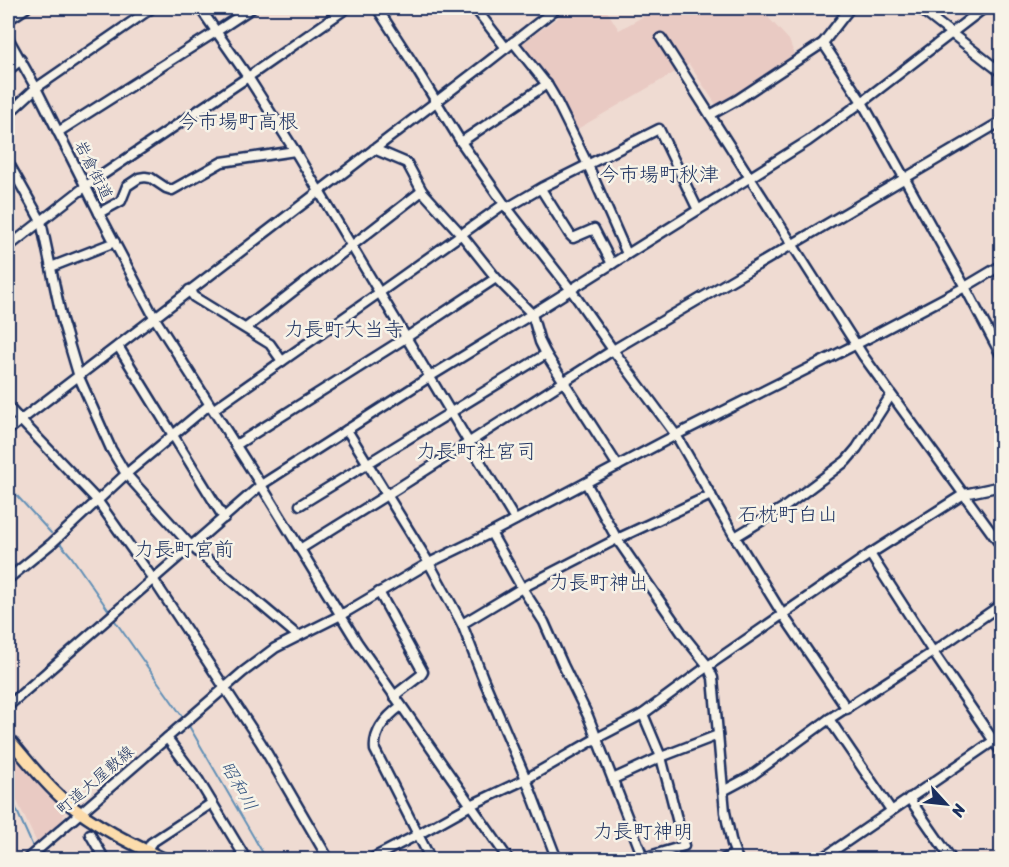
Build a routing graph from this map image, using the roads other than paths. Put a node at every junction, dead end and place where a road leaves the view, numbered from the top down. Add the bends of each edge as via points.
1 (26, 8) edge
2 (152, 8) edge
3 (200, 8) edge
4 (252, 8) edge
5 (347, 8) edge
6 (377, 8) edge
7 (475, 8) edge
8 (557, 8) edge
9 (850, 8) edge
10 (919, 8) edge
11 (984, 8) edge
12 (8, 20) edge
13 (217, 31) junction
14 (950, 33) junction
15 (8, 38) edge
16 (661, 38) dead end
17 (823, 43) junction
18 (510, 45) junction
19 (21, 60) junction
20 (8, 70) edge
21 (1002, 72) edge
22 (248, 77) junction
23 (547, 84) junction
24 (36, 88) junction
25 (436, 101) junction
26 (862, 102) junction
27 (8, 114) edge
28 (710, 115) junction
29 (1002, 121) edge
30 (58, 132) junction
31 (461, 142) junction
32 (374, 149) junction
33 (295, 151) junction
34 (8, 162) edge
35 (588, 165) junction
36 (749, 178) junction
37 (904, 179) junction
38 (86, 186) junction
39 (541, 189) junction
40 (320, 191) junction
41 (422, 191) junction
42 (505, 206) junction
43 (698, 210) junction
44 (99, 213) junction
45 (41, 221) junction
46 (462, 234) junction
47 (115, 243) junction
48 (792, 244) junction
49 (352, 246) junction
50 (8, 248) edge
51 (627, 254) junction
52 (612, 264) junction
53 (1002, 265) edge
54 (51, 267) junction
55 (496, 278) junction
56 (965, 287) junction
57 (189, 290) junction
58 (571, 290) junction
59 (380, 293) junction
60 (532, 314) junction
61 (154, 317) junction
62 (246, 328) junction
63 (408, 337) junction
64 (857, 344) junction
65 (118, 346) junction
66 (613, 350) junction
67 (546, 354) junction
68 (1002, 357) edge
69 (282, 361) junction
70 (79, 376) junction
71 (430, 376) junction
72 (563, 382) junction
73 (891, 395) junction
74 (8, 407) edge
75 (211, 407) junction
76 (451, 412) junction
77 (20, 420) junction
78 (8, 430) edge
79 (347, 430) junction
80 (676, 435) junction
81 (173, 436) junction
82 (469, 442) junction
83 (236, 445) junction
84 (367, 463) junction
85 (618, 466) junction
86 (126, 474) junction
87 (586, 483) junction
88 (261, 485) junction
89 (1002, 486) edge
90 (964, 494) junction
91 (387, 495) junction
92 (711, 495) junction
93 (97, 500) junction
94 (300, 505) dead end
95 (224, 518) junction
96 (515, 520) junction
97 (491, 533) junction
98 (735, 537) junction
99 (617, 539) junction
100 (191, 546) junction
101 (1002, 547) edge
102 (300, 549) junction
103 (870, 554) junction
104 (429, 563) junction
105 (8, 579) edge
106 (153, 579) junction
107 (522, 588) junction
108 (379, 592) junction
109 (1002, 604) edge
110 (341, 615) junction
111 (783, 615) junction
112 (462, 624) junction
113 (298, 636) junction
114 (933, 652) junction
115 (708, 666) junction
116 (225, 687) junction
117 (394, 696) junction
118 (8, 706) edge
119 (401, 706) junction
120 (847, 709) junction
121 (643, 714) junction
122 (829, 719) junction
123 (718, 735) junction
124 (1002, 735) edge
125 (8, 738) edge
126 (167, 738) junction
127 (597, 738) junction
128 (993, 740) junction
129 (1002, 753) edge
130 (661, 757) junction
131 (526, 779) junction
132 (613, 779) junction
133 (723, 791) junction
134 (909, 798) junction
135 (212, 803) junction
136 (471, 805) junction
137 (891, 810) junction
138 (80, 813) junction
139 (90, 834) dead end
140 (419, 834) junction
141 (147, 851) junction
142 (737, 857) edge
143 (164, 859) edge
144 (642, 859) edge
145 (26, 860) edge
146 (105, 860) edge
147 (235, 860) edge
148 (329, 860) edge
149 (369, 860) edge
150 (431, 860) edge
151 (508, 860) edge
152 (557, 860) edge
153 (722, 860) edge
154 (820, 860) edge
155 (952, 860) edge

1 - 12 street
2 - 24 street
3 - 13 street
4 - 13 street
5 - 22 street
6 - 25 street
7 - 18 street
8 - 18 street
9 - 17 street
10 - 14 street
11 - 14 street
13 - 22 street
13 - 30 street
14 - 21 street
14 - 26 street
15 - 19 street, 岩倉街道
16 - 28 street
17 - 26 street
17 - 28 street
18 - 23 street
18 - 25 street
19 - 20 street
19 - 24 street, 岩倉街道
22 - 33 street
22 - 38 street
23 - 31 street
23 - 35 street
24 - 27 street
24 - 30 street, 岩倉街道
25 - 31 street
25 - 32 street
26 - 36 street
26 - 37 street
28 - 36 street
29 - 37 street
30 - 38 street, 岩倉街道
31 - 42 street
32 - 40 street
32 - 41 street via 407,163
33 - 40 street
33 - 44 street via 222,162 172,190 151,178 139,178 127,186 121,201
34 - 45 street
35 - 39 street
35 - 43 street via 659,129
35 - 51 street
36 - 43 street
36 - 48 street
37 - 48 street
37 - 56 street
38 - 44 street, 岩倉街道
38 - 45 street
39 - 42 street
39 - 52 street via 573,238 594,229
40 - 49 street
40 - 57 street
41 - 46 street
41 - 49 street
42 - 46 street
42 - 58 street
43 - 51 street
44 - 47 street, 岩倉街道
45 - 50 street
45 - 54 street
46 - 55 street
46 - 59 street
47 - 54 street
47 - 61 street, 岩倉街道
48 - 64 street
48 - 66 street
49 - 59 street
49 - 62 street
51 - 52 street
52 - 58 street
53 - 56 street, 町道大屋敷線
54 - 70 street
55 - 60 street
55 - 63 street
56 - 64 street, 町道大屋敷線
56 - 68 street
57 - 61 street
57 - 62 street via 194,297
58 - 60 street
58 - 66 street
59 - 63 street
59 - 69 street
60 - 67 street
60 - 71 street
61 - 65 street
61 - 75 street, 岩倉街道
62 - 69 street via 270,344
63 - 71 street
63 - 83 street
64 - 73 street
64 - 80 street, 町道大屋敷線
65 - 70 street
65 - 81 street
66 - 72 street
66 - 80 street
67 - 72 street
67 - 76 street
69 - 75 street
70 - 77 street
70 - 86 street
71 - 76 street
71 - 79 street
72 - 82 street
72 - 85 street
73 - 90 street
73 - 98 street via 846,461 786,506
74 - 77 street
75 - 81 street
75 - 83 street, 岩倉街道
76 - 82 street
76 - 84 street
77 - 78 street
77 - 93 street
79 - 84 street
79 - 88 street
80 - 85 street, 町道大屋敷線
80 - 92 street
81 - 86 street
81 - 95 street
82 - 91 street
82 - 96 street
83 - 88 street, 岩倉街道
84 - 91 street
84 - 94 street
85 - 87 street, 町道大屋敷線
86 - 93 street
86 - 100 street
87 - 96 street, 町道大屋敷線
87 - 99 street
88 - 95 street
88 - 102 street, 岩倉街道
89 - 90 street
90 - 101 street
90 - 103 street
91 - 102 street
91 - 104 street
92 - 98 street
92 - 99 street
93 - 105 street
93 - 106 street
95 - 100 street
96 - 97 street, 町道大屋敷線
97 - 104 street, 町道大屋敷線
97 - 107 street
98 - 111 street
99 - 107 street
99 - 115 street
100 - 106 street
100 - 113 street
102 - 110 street, 岩倉街道
103 - 111 street
103 - 114 street
104 - 108 street, 町道大屋敷線
104 - 112 street
106 - 116 street
106 - 118 street
107 - 112 street
107 - 127 street via 543,622
108 - 110 street, 町道大屋敷線
108 - 117 street via 423,672
109 - 114 street
110 - 113 street, 町道大屋敷線
110 - 117 street, 岩倉街道
111 - 115 street
111 - 120 street
112 - 131 street
113 - 116 street, 町道大屋敷線 via 266,654
114 - 120 street
114 - 128 street
115 - 121 street
115 - 123 street
116 - 126 street, 町道大屋敷線
116 - 148 street
117 - 119 street, 岩倉街道
119 - 136 street, 岩倉街道
119 - 140 street via 384,721 374,741 375,750
120 - 122 street
121 - 127 street
121 - 130 street
122 - 133 street via 751,776
122 - 137 street
123 - 130 street
123 - 133 street
124 - 128 street
125 - 138 main road
126 - 135 street
126 - 138 street, 町道大屋敷線
127 - 131 street
127 - 132 street
128 - 129 street
128 - 134 street
130 - 132 street
130 - 144 street via 684,846
131 - 136 street
131 - 152 street
132 - 144 street
133 - 142 street
134 - 137 street
134 - 155 street
135 - 141 street via 151,843
135 - 147 street via 243,854
136 - 140 street
136 - 151 street, 岩倉街道
137 - 154 street
138 - 141 main road
138 - 145 street, 町道大屋敷線
139 - 146 street
140 - 149 street
140 - 150 street
141 - 143 main road
142 - 153 street

